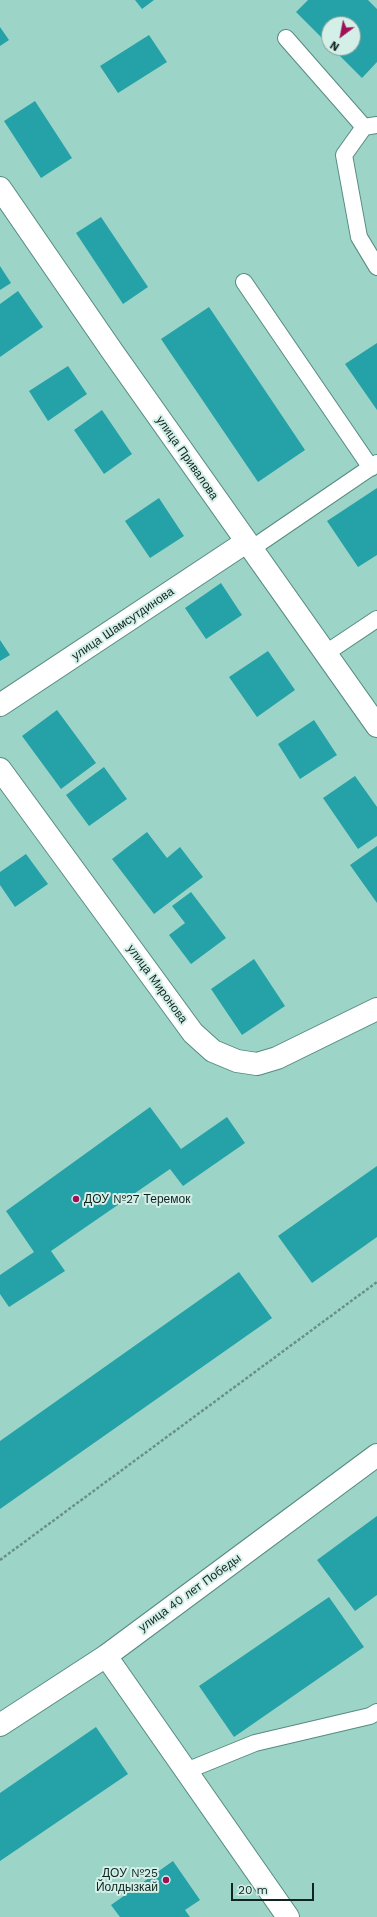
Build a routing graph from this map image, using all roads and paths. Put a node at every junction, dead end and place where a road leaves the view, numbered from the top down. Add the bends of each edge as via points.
1 (286, 38) dead end
2 (371, 126) edge
3 (0, 188) edge
4 (377, 267) edge
5 (244, 282) dead end
6 (374, 466) edge
7 (249, 545) junction
8 (377, 619) edge
9 (326, 654) junction
10 (0, 705) edge
11 (377, 726) edge
12 (0, 769) edge
13 (377, 1009) edge
14 (377, 1282) edge
15 (377, 1455) edge
16 (0, 1560) edge
17 (106, 1656) junction
18 (377, 1712) edge
19 (0, 1726) edge
20 (186, 1771) junction
21 (288, 1917) edge

1 - 2 lane
2 - 4 lane via 344,155 359,237
3 - 7 street, улица Привалова
5 - 6 lane
6 - 7 lane
7 - 9 street, улица Привалова
7 - 10 street, улица Шамсутдинова
8 - 9 lane
9 - 11 street, улица Привалова
12 - 13 street, улица Миронова via 192,1033 213,1051 237,1061 257,1064 277,1058
14 - 16 path
15 - 17 street, улица 40 лет Победы
17 - 19 street, улица 40 лет Победы
17 - 20 street
18 - 20 lane via 370,1716 255,1743
20 - 21 street

